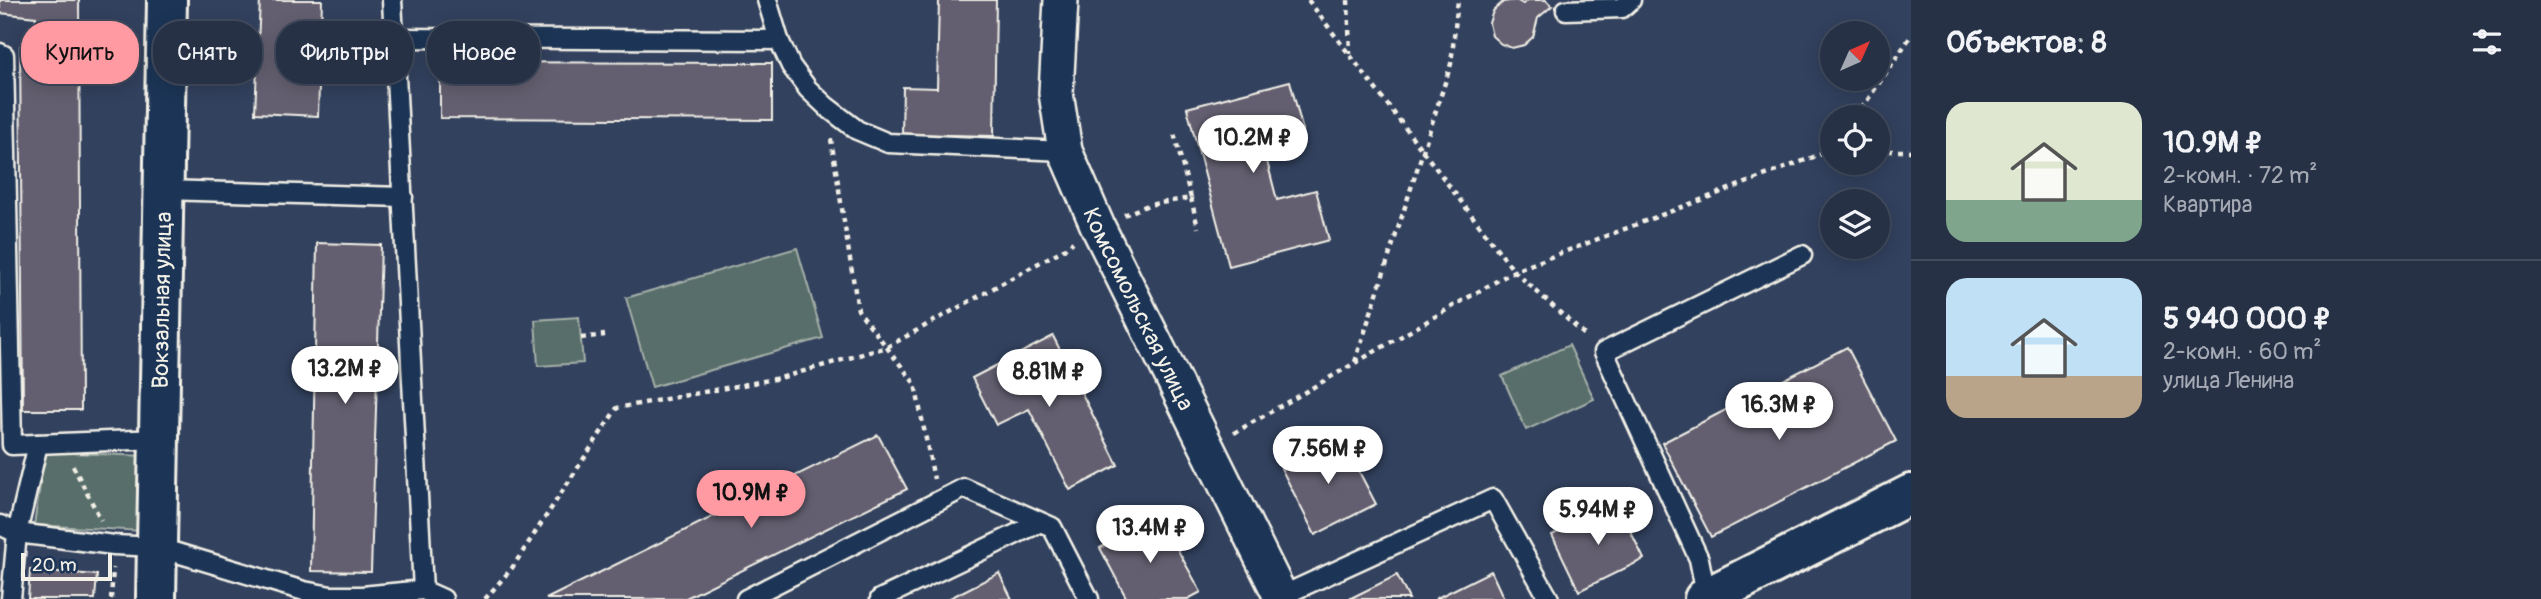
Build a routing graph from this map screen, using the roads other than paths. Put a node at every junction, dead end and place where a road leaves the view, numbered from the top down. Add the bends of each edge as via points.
1 (167, 0) edge
2 (392, 0) edge
3 (766, 0) edge
4 (1061, 0) edge
5 (1631, 0) edge
6 (1566, 10) dead end
7 (393, 21) edge
8 (413, 38) edge
9 (779, 40) junction
10 (0, 53) edge
11 (397, 84) edge
12 (1065, 151) junction
13 (164, 190) junction
14 (403, 197) junction
15 (1802, 255) dead end
16 (159, 439) junction
17 (38, 444) junction
18 (1911, 494) edge
19 (1039, 523) junction
20 (0, 525) edge
21 (18, 534) junction
22 (157, 547) junction
23 (423, 590) junction
24 (331, 598) edge
25 (1279, 598) edge
26 (11, 599) edge
27 (156, 599) edge
28 (443, 599) edge
29 (746, 599) edge
30 (880, 599) edge
31 (1089, 599) edge
32 (1549, 599) edge
33 (1706, 599) edge

1 - 13 street, Вокзальная улица
2 - 7 lane
3 - 9 lane
4 - 12 street, Комсомольская улица via 1056,93
5 - 6 lane via 1622,8
8 - 9 lane
9 - 12 lane via 808,89 857,130 888,144
10 - 17 lane via 4,55 12,445
11 - 14 lane
12 - 25 street, Комсомольская улица via 1088,232
13 - 14 lane
13 - 16 street, Вокзальная улица
14 - 23 lane
15 - 33 lane via 1604,352 1699,559
16 - 17 lane
16 - 22 street, Вокзальная улица
17 - 21 lane
18 - 33 street
19 - 29 lane via 964,488
19 - 30 lane
19 - 31 lane via 1052,527
20 - 21 lane
21 - 22 lane
21 - 26 lane
22 - 24 lane
22 - 27 street, Вокзальная улица
23 - 24 lane
23 - 28 lane
25 - 32 lane via 1493,499

